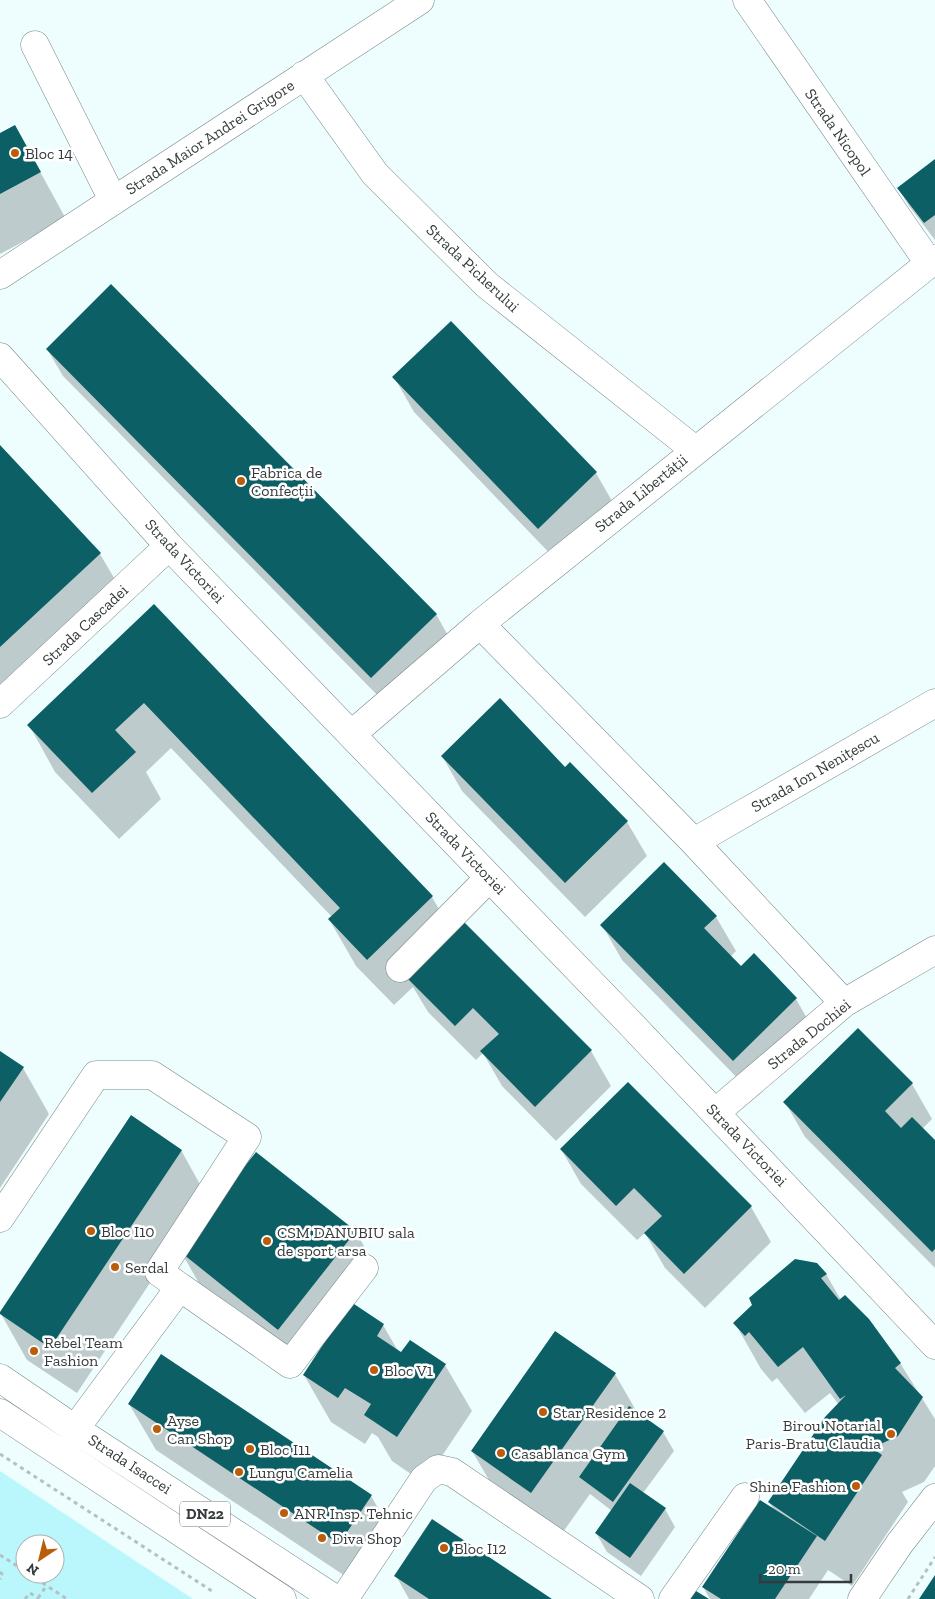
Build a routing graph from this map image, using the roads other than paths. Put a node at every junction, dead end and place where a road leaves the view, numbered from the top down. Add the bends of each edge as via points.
1 (420, 0) edge
2 (747, 0) edge
3 (35, 45) dead end
4 (304, 75) junction
5 (113, 200) junction
6 (932, 261) edge
7 (0, 275) edge
8 (0, 358) edge
9 (695, 450) junction
10 (169, 546) junction
11 (480, 624) junction
12 (935, 703) edge
13 (0, 704) edge
14 (352, 734) junction
15 (694, 842) junction
16 (489, 878) junction
17 (935, 950) edge
18 (400, 968) dead end
19 (844, 1003) junction
20 (716, 1112) junction
21 (0, 1218) edge
22 (364, 1268) dead end
23 (180, 1287) junction
24 (935, 1345) edge
25 (0, 1378) edge
26 (0, 1413) edge
27 (76, 1429) junction
28 (745, 1497) dead end
29 (935, 1498) edge
30 (282, 1599) edge
31 (335, 1599) edge
32 (344, 1599) edge
33 (640, 1599) edge
34 (673, 1599) edge
35 (862, 1599) edge

1 - 4 street, Strada Maior Andrei Grigore
2 - 6 street, Strada Nicopol
3 - 5 street
4 - 5 street, Strada Maior Andrei Grigore
4 - 9 street, Strada Picherului via 375,174 487,285
5 - 7 street, Strada Maior Andrei Grigore
6 - 9 street, Strada Libertății
8 - 10 street, Strada Victoriei
9 - 11 street, Strada Libertății
10 - 13 street, Strada Cascadei
10 - 14 street, Strada Victoriei
11 - 14 street, Strada Libertății
11 - 15 street
12 - 15 street, Strada Ion Nenițescu
14 - 16 street, Strada Victoriei
15 - 19 street
16 - 18 street
16 - 20 street, Strada Victoriei
17 - 19 street, Strada Dochiei
19 - 20 street, Strada Dochiei
20 - 24 street, Strada Victoriei
21 - 23 street via 96,1075 152,1075 247,1137 159,1272
22 - 23 street via 290,1364
23 - 27 street
25 - 27 street, Strada Isaccei / DN22
26 - 30 street, Strada Isaccei / DN22
27 - 31 street, Strada Isaccei / DN22
28 - 34 street
29 - 35 street
32 - 33 street via 424,1479 438,1470 452,1472

